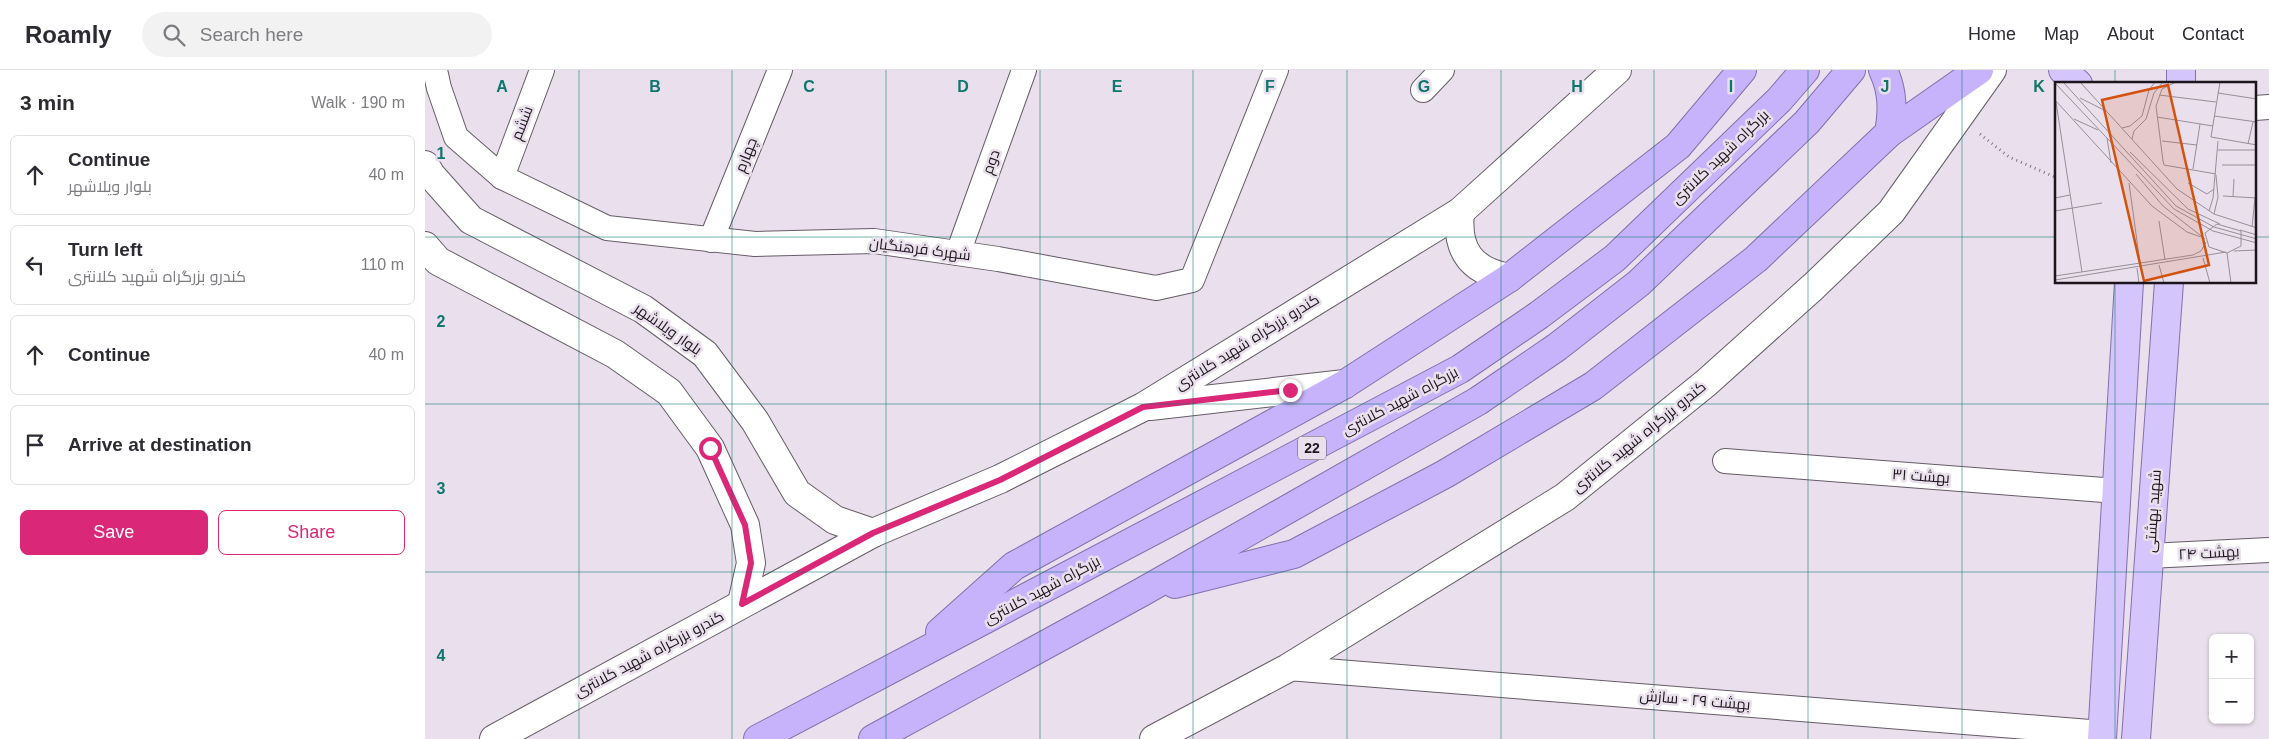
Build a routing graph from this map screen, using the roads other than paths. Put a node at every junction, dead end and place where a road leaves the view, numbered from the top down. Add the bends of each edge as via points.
1 (435, 70) edge
2 (542, 70) edge
3 (780, 70) edge
4 (1024, 70) edge
5 (1276, 70) edge
6 (1442, 70) edge
7 (1617, 70) edge
8 (1742, 70) edge
9 (1805, 70) edge
10 (1851, 70) edge
11 (1979, 70) edge
12 (1991, 70) edge
13 (2063, 70) edge
14 (1886, 77) edge
15 (2076, 82) edge
16 (1423, 90) dead end
17 (1889, 133) junction
18 (425, 165) edge
19 (502, 176) junction
20 (1460, 212) junction
21 (711, 240) junction
22 (425, 246) edge
23 (958, 253) junction
24 (1509, 278) junction
25 (2129, 284) edge
26 (2169, 284) edge
27 (1345, 384) junction
28 (1143, 407) junction
29 (1725, 461) dead end
30 (2117, 491) junction
31 (873, 533) junction
32 (2269, 550) edge
33 (2149, 556) junction
34 (1142, 592) junction
35 (742, 604) junction
36 (908, 660) junction
37 (1288, 668) junction
38 (555, 704) junction
39 (2102, 736) edge
40 (494, 739) edge
41 (527, 739) edge
42 (758, 739) edge
43 (873, 739) edge
44 (1155, 739) edge
45 (2136, 739) edge

1 - 19 street, شهرک فرهنگیان via 456,137
2 - 19 street, ششم
3 - 21 street, چهارم
4 - 23 street, دوم
5 - 23 street, شهرک فرهنگیان via 1192,280 1156,288
6 - 16 street
7 - 20 main road, کندرو بزرگراه شهید کلانتری
8 - 24 highway, بزرگراه شهید کلانتری via 1678,146
9 - 36 highway, بزرگراه شهید کلانتری / 22 via 1779,100 1615,258 1460,369
10 - 34 highway via 1807,122 1715,212 1639,283 1557,347 1478,401
11 - 17 highway
12 - 37 main road, کندرو بزرگراه شهید کلانتری via 1891,212 1706,383 1565,497
13 - 15 main road
14 - 17 highway via 1893,108
17 - 34 highway via 1756,259 1593,386 1445,474 1294,554
18 - 31 main road, بلوار ویلاشهر via 471,220 643,309 705,354 755,421 797,493 835,520
19 - 21 street, شهرک فرهنگیان via 607,228
20 - 24 main road via 1458,228 1461,243 1469,257 1487,271
20 - 28 main road, کندرو بزرگراه شهید کلانتری
21 - 23 street, شهرک فرهنگیان via 755,244 874,241
22 - 35 main road via 438,261 615,354 669,392 710,448 745,525 751,563
24 - 27 highway, بزرگراه شهید کلانتری
25 - 30 main road
26 - 33 main road, شهید بهشتی
27 - 28 main road
27 - 36 highway, بزرگراه شهید کلانتری via 1015,566
28 - 31 main road, کندرو بزرگراه شهید کلانتری via 1000,480
29 - 30 street, بهشت ۳۱
30 - 39 main road
31 - 35 main road, کندرو بزرگراه شهید کلانتری
32 - 33 street, بهشت ۲۴
33 - 45 main road, شهید بهشتی
34 - 43 highway
35 - 38 main road, کندرو بزرگراه شهید کلانتری
36 - 42 highway, بزرگراه شهید کلانتری / 22
37 - 39 street, بهشت ۲۹ - سازش
37 - 44 main road, کندرو بزرگراه شهید کلانتری
38 - 40 main road, کندرو بزرگراه شهید کلانتری
38 - 41 main road

